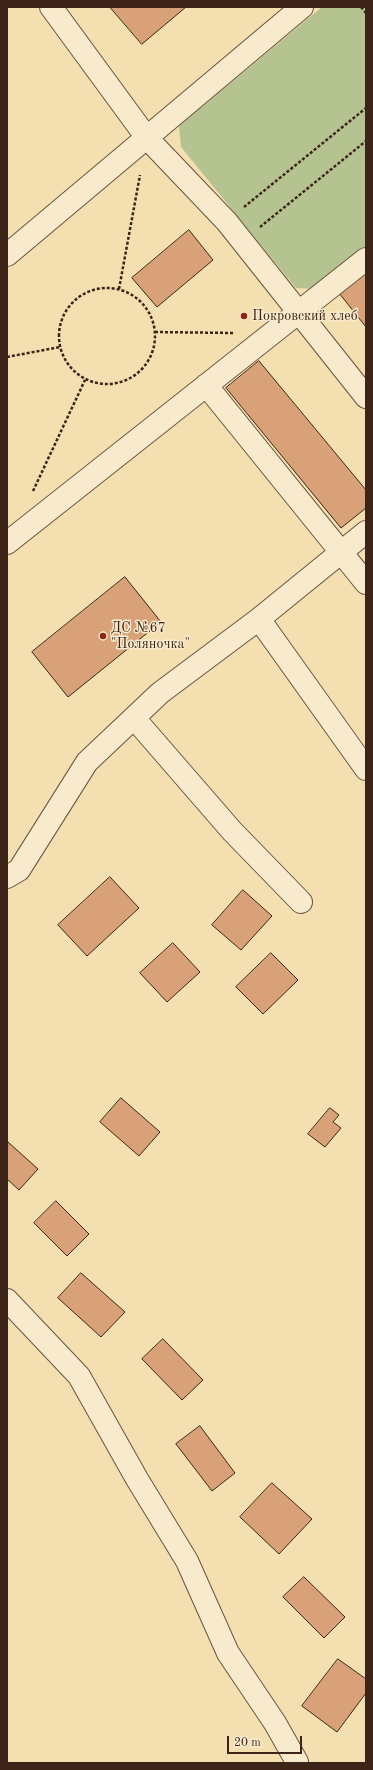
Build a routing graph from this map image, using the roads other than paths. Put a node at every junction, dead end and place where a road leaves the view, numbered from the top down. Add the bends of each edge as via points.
1 (51, 7) edge
2 (302, 7) edge
3 (147, 138) junction
4 (7, 255) edge
5 (366, 259) edge
6 (299, 312) junction
7 (206, 385) junction
8 (366, 397) edge
9 (366, 532) edge
10 (7, 543) edge
11 (342, 552) junction
12 (366, 583) edge
13 (259, 619) junction
14 (134, 718) junction
15 (366, 769) edge
16 (7, 877) edge
17 (302, 902) dead end
18 (7, 1300) edge
19 (297, 1762) dead end

1 - 3 street
2 - 3 street
3 - 4 street
3 - 6 street via 227,222
5 - 6 street
6 - 7 street
6 - 8 street
7 - 10 street
7 - 11 street
9 - 11 street
11 - 12 street
11 - 13 street
13 - 14 street via 160,693
13 - 15 street
14 - 16 street via 87,762 20,870
14 - 17 street via 232,831
18 - 19 street via 79,1376 187,1561 228,1653 275,1723

